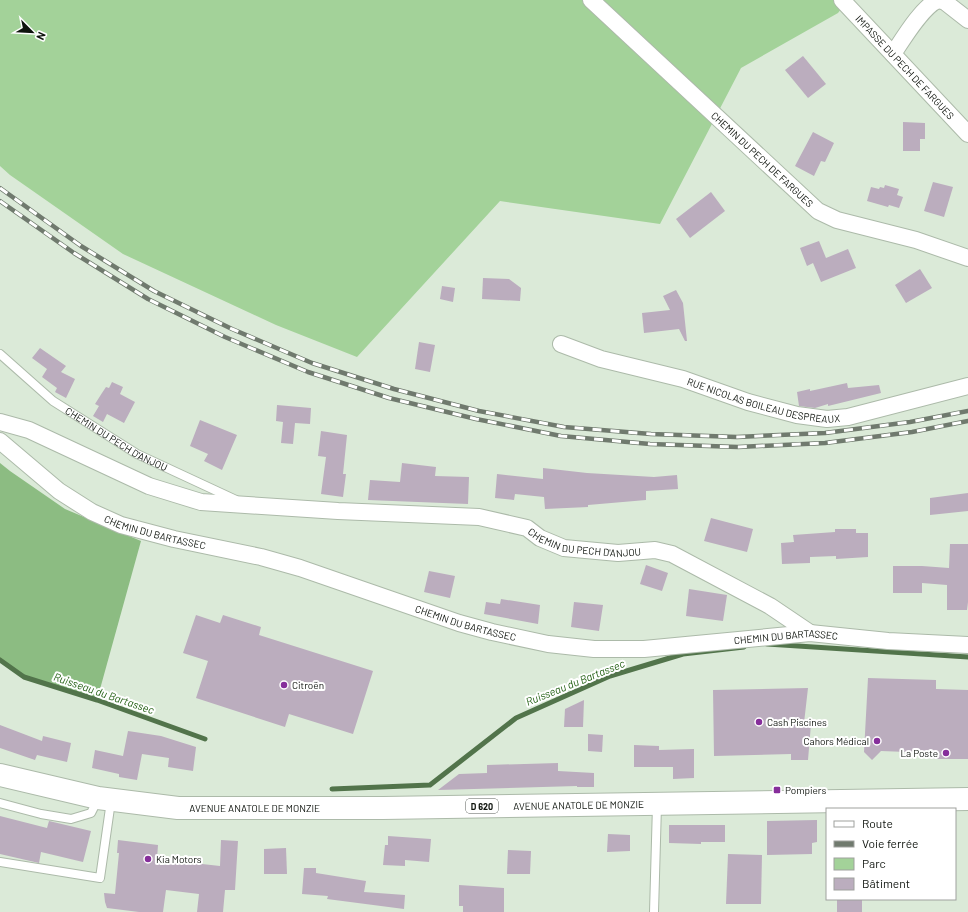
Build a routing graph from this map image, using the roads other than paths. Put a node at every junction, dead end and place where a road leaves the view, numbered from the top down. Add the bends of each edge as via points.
1 (592, 0) edge
2 (842, 0) edge
3 (939, 0) edge
4 (968, 20) edge
5 (893, 54) junction
6 (968, 134) edge
7 (968, 258) edge
8 (561, 344) dead end
9 (0, 354) edge
10 (968, 386) edge
11 (0, 422) edge
12 (0, 441) edge
13 (246, 504) junction
14 (810, 633) junction
15 (968, 644) edge
16 (0, 775) edge
17 (105, 799) junction
18 (968, 799) edge
19 (0, 803) edge
20 (657, 804) junction
21 (0, 862) edge
22 (654, 912) edge

1 - 7 street, CHEMIN DU PECH DE FARGUES via 818,211 837,220 916,240
2 - 5 street, IMPASSE DU PECH DE FARGUES
3 - 4 street
3 - 5 street via 932,3
5 - 6 street, IMPASSE DU PECH DE FARGUES
8 - 10 street, RUE NICOLAS BOILEAU DESPREAUX via 601,359 683,379 748,402 797,415 827,419 848,417
9 - 13 lane, CHEMIN DU PECH D'ANJOU via 53,401 137,454
11 - 13 street, CHEMIN DU PECH D'ANJOU via 29,430 149,486 201,502
12 - 14 street, CHEMIN DU BARTASSEC via 59,491 92,512 121,525 300,568 458,623 492,632 548,644 594,649 644,649
13 - 14 street, CHEMIN DU PECH D'ANJOU via 479,517 527,528 540,538 564,548 618,553 655,550 672,554 770,606
14 - 15 street, CHEMIN DU BARTASSEC via 888,641
16 - 17 main road, AVENUE ANATOLE DE MONZIE / D 620
17 - 19 lane via 91,813 71,819
17 - 20 main road, AVENUE ANATOLE DE MONZIE / D 620 via 178,808
17 - 21 lane via 100,878
18 - 20 main road, AVENUE ANATOLE DE MONZIE / D 620
20 - 22 lane

